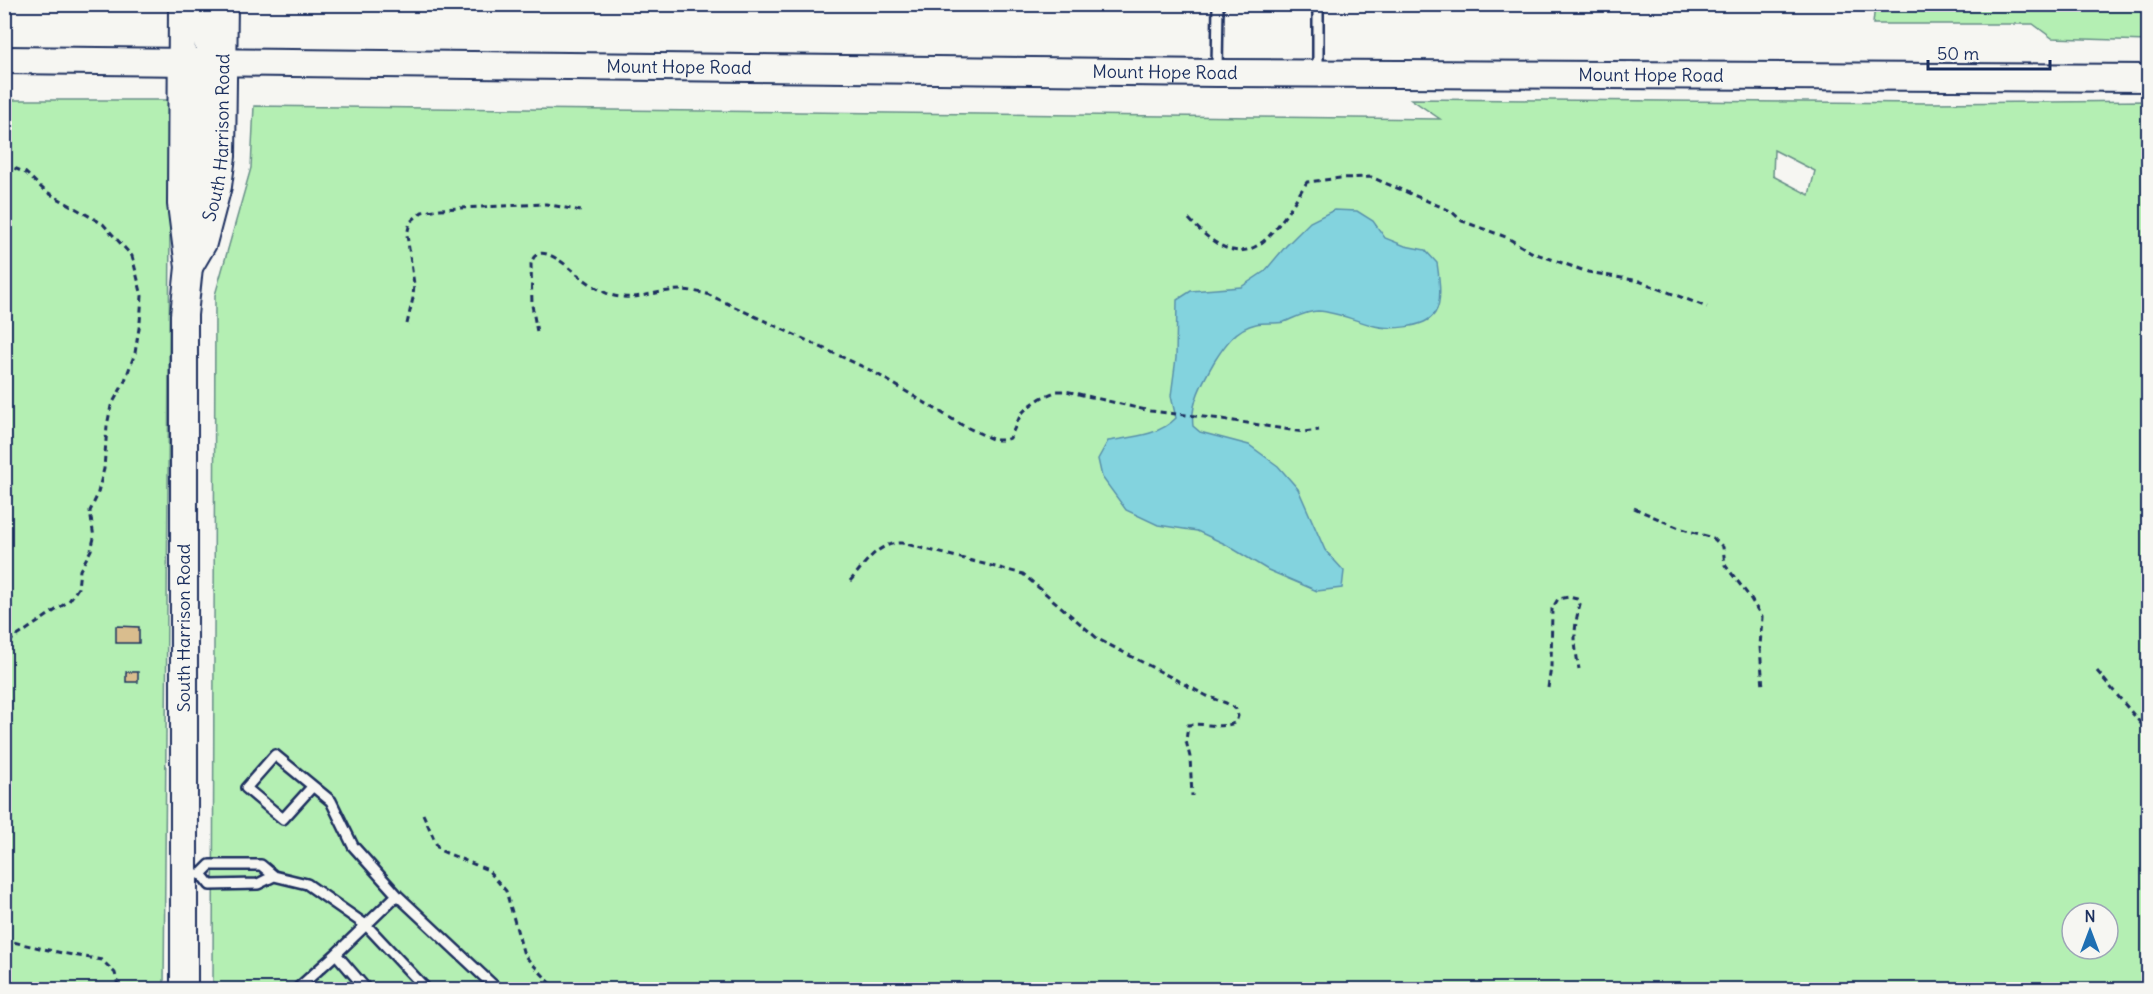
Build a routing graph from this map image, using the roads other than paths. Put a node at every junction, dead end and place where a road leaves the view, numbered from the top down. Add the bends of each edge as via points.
1 (182, 4) edge
2 (202, 4) edge
3 (224, 4) edge
4 (1218, 4) edge
5 (1318, 4) edge
6 (4, 60) edge
7 (202, 61) junction
8 (1217, 72) junction
9 (1318, 73) junction
10 (2148, 78) edge
11 (189, 267) junction
12 (312, 787) junction
13 (193, 874) junction
14 (274, 876) junction
15 (397, 895) junction
16 (367, 926) junction
17 (336, 954) junction
18 (184, 990) edge
19 (296, 990) edge
20 (367, 990) edge
21 (427, 990) edge
22 (491, 990) edge

1 - 7 street, South Harrison Road
2 - 7 street
3 - 7 street, South Harrison Road
4 - 8 lane
5 - 9 lane
6 - 7 street, Mount Hope Road
7 - 8 street, Mount Hope Road
7 - 11 street, South Harrison Road via 181,204
7 - 11 street, South Harrison Road via 222,156 203,243
8 - 9 street, Mount Hope Road
9 - 10 street, Mount Hope Road
11 - 13 street, South Harrison Road via 184,315
12 - 12 lane via 275,755 246,788 283,819
12 - 15 lane via 331,801 353,846
13 - 14 lane via 210,885 258,884
13 - 14 lane via 210,865 261,865
13 - 18 street, South Harrison Road
14 - 16 lane via 307,884
15 - 16 lane
15 - 22 lane via 494,986
16 - 17 lane
16 - 21 lane
17 - 19 lane
17 - 20 lane

